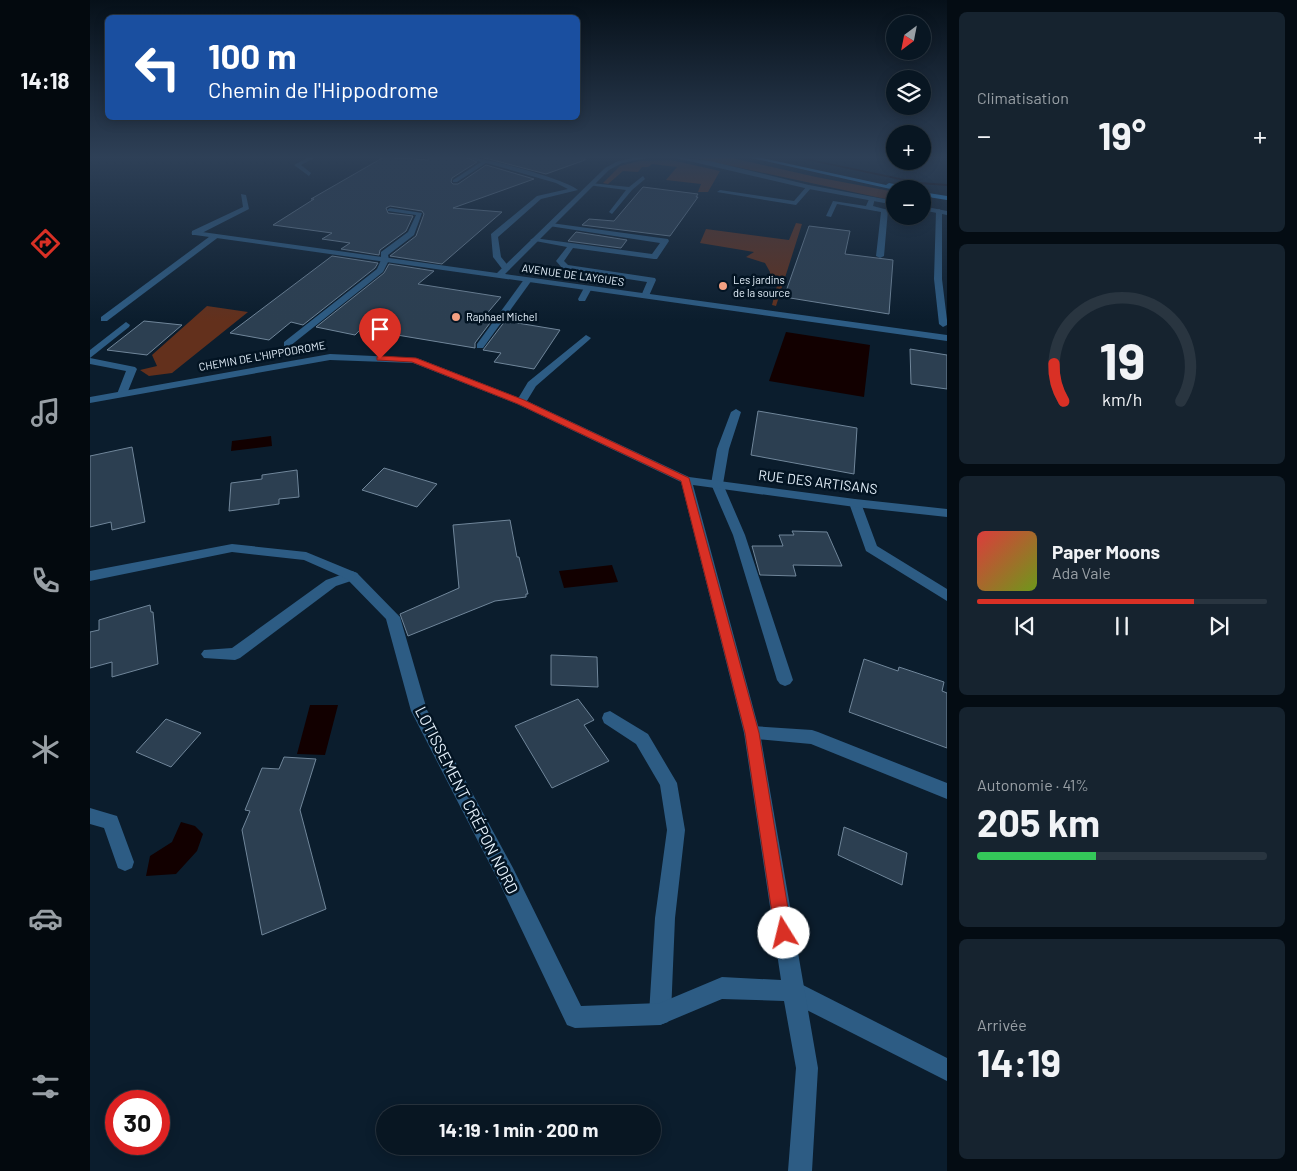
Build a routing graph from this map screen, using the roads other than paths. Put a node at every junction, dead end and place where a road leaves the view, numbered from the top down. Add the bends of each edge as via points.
1 (240, 212) edge
2 (402, 212) edge
3 (522, 212) edge
4 (564, 212) edge
5 (831, 212) edge
6 (885, 212) edge
7 (943, 212) edge
8 (829, 216) dead end
9 (943, 224) edge
10 (551, 225) junction
11 (216, 236) junction
12 (534, 240) junction
13 (571, 246) junction
14 (880, 256) dead end
15 (385, 260) junction
16 (637, 267) junction
17 (506, 268) junction
18 (498, 276) junction
19 (528, 280) junction
20 (588, 288) junction
21 (645, 296) junction
22 (582, 299) dead end
23 (104, 319) dead end
24 (943, 324) dead end
25 (126, 325) dead end
26 (586, 338) dead end
27 (947, 338) edge
28 (287, 344) dead end
29 (480, 346) dead end
30 (90, 355) edge
31 (90, 361) edge
32 (122, 394) junction
33 (90, 400) edge
34 (521, 402) junction
35 (736, 412) dead end
36 (686, 480) junction
37 (717, 484) junction
38 (855, 503) junction
39 (947, 513) edge
40 (90, 576) edge
41 (352, 576) junction
42 (947, 596) edge
43 (209, 654) dead end
44 (785, 680) dead end
45 (610, 718) dead end
46 (752, 733) junction
47 (947, 791) edge
48 (90, 816) edge
49 (125, 862) dead end
50 (793, 991) junction
51 (660, 1014) junction
52 (947, 1070) edge
53 (800, 1171) edge

1 - 11 street, AVENUE DE L'AYGUES via 196,233
2 - 15 street via 420,214 411,233 384,254
3 - 17 street via 494,236 497,257
4 - 10 street
5 - 8 street
6 - 14 street
7 - 9 street
9 - 24 street via 938,279
10 - 12 street
10 - 16 street via 665,241 654,257
11 - 15 street, AVENUE DE L'AYGUES
11 - 23 street
12 - 13 street
12 - 17 street
13 - 16 street
13 - 16 street via 560,261 566,267
15 - 18 street, AVENUE DE L'AYGUES
15 - 28 street via 380,270
16 - 21 street via 652,280
17 - 18 street
18 - 19 street, AVENUE DE L'AYGUES
19 - 20 street, AVENUE DE L'AYGUES
19 - 29 street
20 - 21 street, AVENUE DE L'AYGUES
20 - 22 street
21 - 27 street, AVENUE DE L'AYGUES
25 - 30 street
26 - 34 street via 532,384
31 - 32 street via 132,369
32 - 33 street, CHEMIN DE L'HIPPODROME
32 - 34 street, CHEMIN DE L'HIPPODROME via 330,356 414,360
34 - 36 street, CHEMIN DE L'HIPPODROME
35 - 37 street via 723,448
36 - 37 street, RUE DES ARTISANS
36 - 46 street
37 - 38 street, RUE DES ARTISANS
37 - 44 street via 739,535
38 - 39 street, RUE DES ARTISANS
38 - 42 street via 871,548
40 - 41 street, LOTISSEMENT CRÉPON NORD via 232,548 306,556
41 - 43 street via 332,583 236,654
41 - 51 street, LOTISSEMENT CRÉPON NORD via 393,617 420,710 575,1017
45 - 51 street via 642,739 668,783 676,830 665,918
46 - 47 street via 812,737
46 - 50 street
48 - 49 street via 111,822
50 - 51 street, LOTISSEMENT CRÉPON NORD via 722,988
50 - 52 street
50 - 53 street via 807,1068

